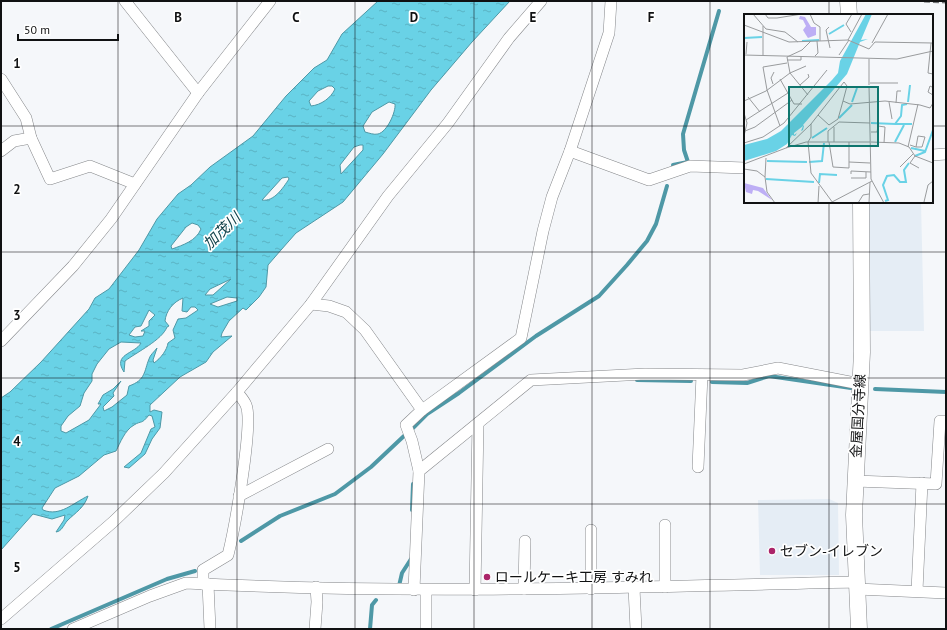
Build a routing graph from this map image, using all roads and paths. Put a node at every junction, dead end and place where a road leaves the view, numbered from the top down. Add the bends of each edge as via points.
1 (125, 1) edge
2 (270, 1) edge
3 (541, 1) edge
4 (611, 1) edge
5 (848, 1) edge
6 (849, 14) edge
7 (1, 79) edge
8 (198, 93) junction
9 (31, 138) junction
10 (1, 151) edge
11 (570, 151) junction
12 (946, 154) edge
13 (933, 155) edge
14 (744, 168) edge
15 (135, 184) junction
16 (861, 203) edge
17 (311, 304) junction
18 (1, 341) edge
19 (702, 375) junction
20 (860, 384) junction
21 (237, 392) junction
22 (422, 410) junction
23 (946, 421) edge
24 (478, 423) junction
25 (328, 449) dead end
26 (698, 467) dead end
27 (419, 471) junction
28 (854, 481) junction
29 (922, 483) junction
30 (239, 496) junction
31 (665, 525) dead end
32 (591, 530) dead end
33 (525, 541) dead end
34 (205, 584) junction
35 (857, 585) junction
36 (316, 587) junction
37 (665, 587) junction
38 (634, 588) junction
39 (524, 589) junction
40 (591, 589) junction
41 (420, 590) junction
42 (475, 590) junction
43 (917, 591) junction
44 (946, 593) edge
45 (1, 619) edge
46 (73, 629) edge
47 (210, 629) edge
48 (315, 629) edge
49 (426, 629) edge
50 (636, 629) edge
51 (859, 629) edge

1 - 8 street
2 - 8 street
3 - 17 street via 509,38 444,128 388,196
4 - 11 street via 609,33
5 - 6 main road
7 - 9 street via 26,118
8 - 15 street
9 - 10 street via 14,141
9 - 15 street via 50,179 90,166
11 - 14 street via 649,180 690,166
11 - 22 street via 552,197 543,231 521,338
12 - 13 street
15 - 18 street via 74,266
16 - 20 main road, 金屋国分寺線
17 - 21 street
17 - 22 street via 329,306 346,312 365,330
19 - 20 street via 743,375 778,368
19 - 24 street via 645,374 530,380
19 - 26 street
20 - 28 main road, 金屋国分寺線
21 - 30 street via 246,405 249,430
21 - 45 street via 164,473 113,522
22 - 27 street via 406,425
23 - 29 street via 940,421 936,484
24 - 27 street
24 - 42 street
25 - 30 street
27 - 41 street
28 - 29 street
28 - 35 main road, 金屋国分寺線
29 - 43 street
30 - 34 street via 228,555 203,570
31 - 37 street
32 - 40 street
33 - 39 street
34 - 36 street
34 - 46 street via 186,583
34 - 47 street
35 - 37 street
35 - 43 street
35 - 51 main road, 金屋国分寺線
36 - 41 street
36 - 48 street via 318,602
37 - 38 street
38 - 40 street
38 - 50 street
39 - 40 street
39 - 42 street
41 - 42 street
41 - 49 street
43 - 44 street

